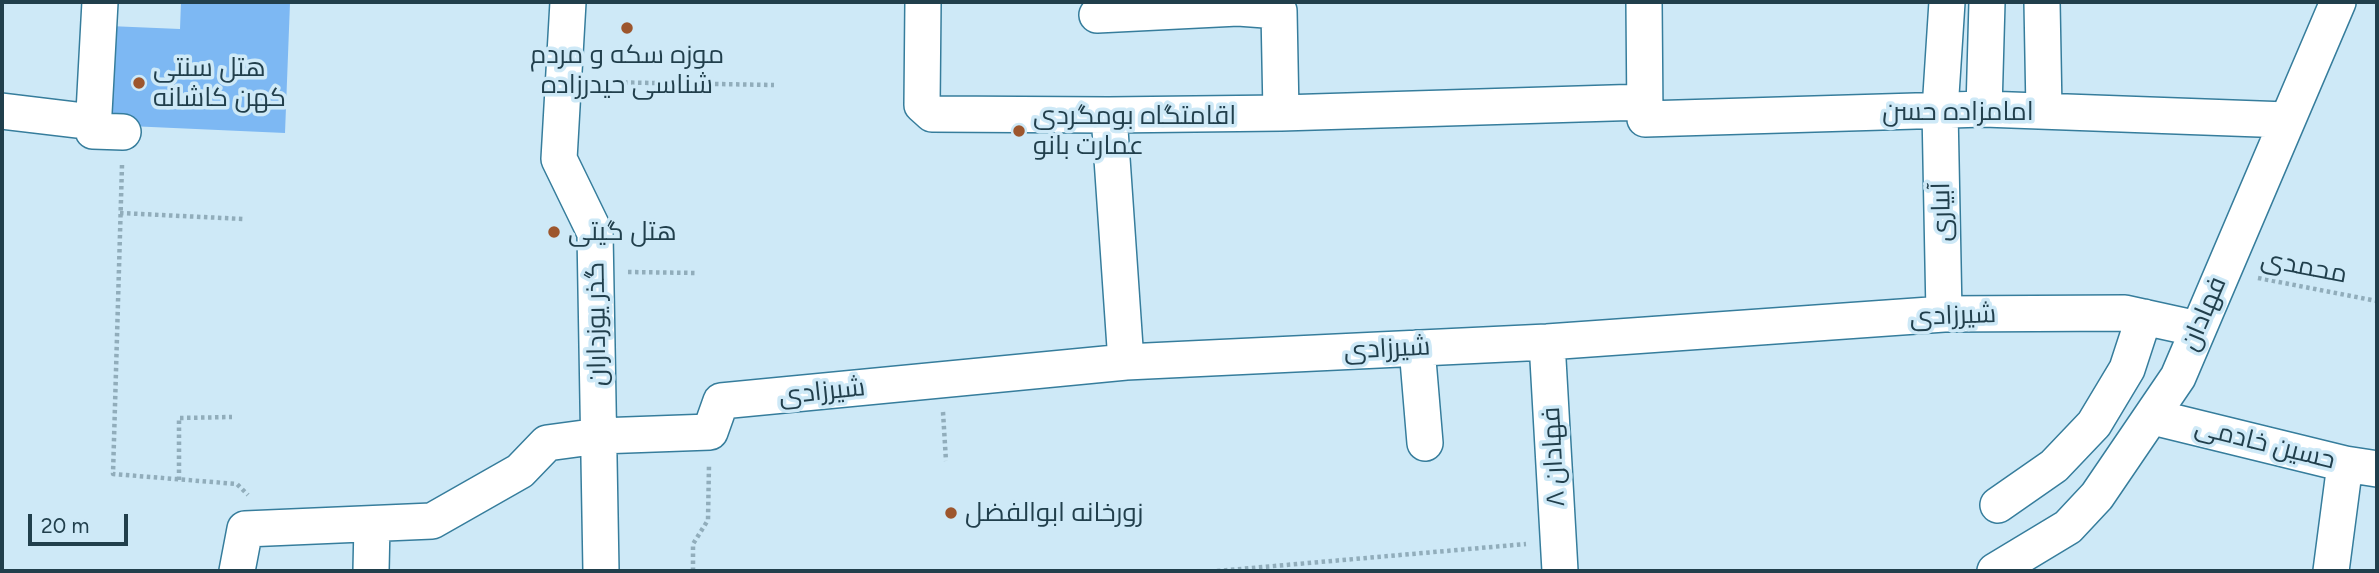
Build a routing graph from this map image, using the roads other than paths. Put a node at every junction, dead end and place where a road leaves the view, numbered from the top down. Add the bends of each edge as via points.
1 (100, 2) edge
2 (568, 2) edge
3 (923, 2) edge
4 (1644, 2) edge
5 (1947, 2) edge
6 (1987, 2) edge
7 (2042, 2) edge
8 (2338, 2) edge
9 (1238, 5) edge
10 (1097, 15) dead end
11 (1645, 102) junction
12 (1984, 109) junction
13 (1940, 110) junction
14 (2, 111) edge
15 (2044, 111) junction
16 (1281, 113) junction
17 (1109, 115) junction
18 (2287, 120) junction
19 (1944, 314) junction
20 (2144, 317) junction
21 (2197, 329) junction
22 (1547, 342) junction
23 (1416, 348) junction
24 (1126, 362) junction
25 (2153, 416) junction
26 (599, 436) junction
27 (1424, 443) dead end
28 (2361, 467) edge
29 (1998, 505) dead end
30 (372, 524) junction
31 (1559, 556) edge
32 (237, 571) edge
33 (371, 571) edge
34 (601, 571) edge
35 (1995, 571) edge
36 (2331, 571) edge

1 - 14 street via 108,127
2 - 26 street, گذر يوزداران via 559,159 595,233
3 - 17 street via 922,105 932,114
4 - 11 street
5 - 13 street, آبیاری
6 - 12 street
7 - 15 street
8 - 18 street, فهادان
9 - 10 street
9 - 16 street via 1279,11
11 - 13 street, امامزاده حسن via 1645,119
11 - 16 street
12 - 13 street, امامزاده حسن
12 - 15 street, امامزاده حسن
13 - 19 street, آبیاری
15 - 18 street, امامزاده حسن
16 - 17 street
17 - 24 street
18 - 21 street, فهادان
19 - 20 street, شیرزادی via 2125,313
19 - 22 street, شیرزادی
20 - 21 street, شیرزادی
20 - 29 street via 2127,369 2094,424 2054,466
21 - 25 street, فهادان via 2178,377
22 - 23 street, شیرزادی
22 - 31 street, فهادان ۸
23 - 24 street, شیرزادی
23 - 27 street
24 - 26 street, شیرزادی via 720,401 710,432
25 - 28 street, حسین خادمی
25 - 35 street, فهادان via 2097,496 2068,527
26 - 30 street via 548,443 520,471 432,521
26 - 34 street, گذر يوزداران
28 - 36 street
30 - 32 street via 245,529
30 - 33 street

